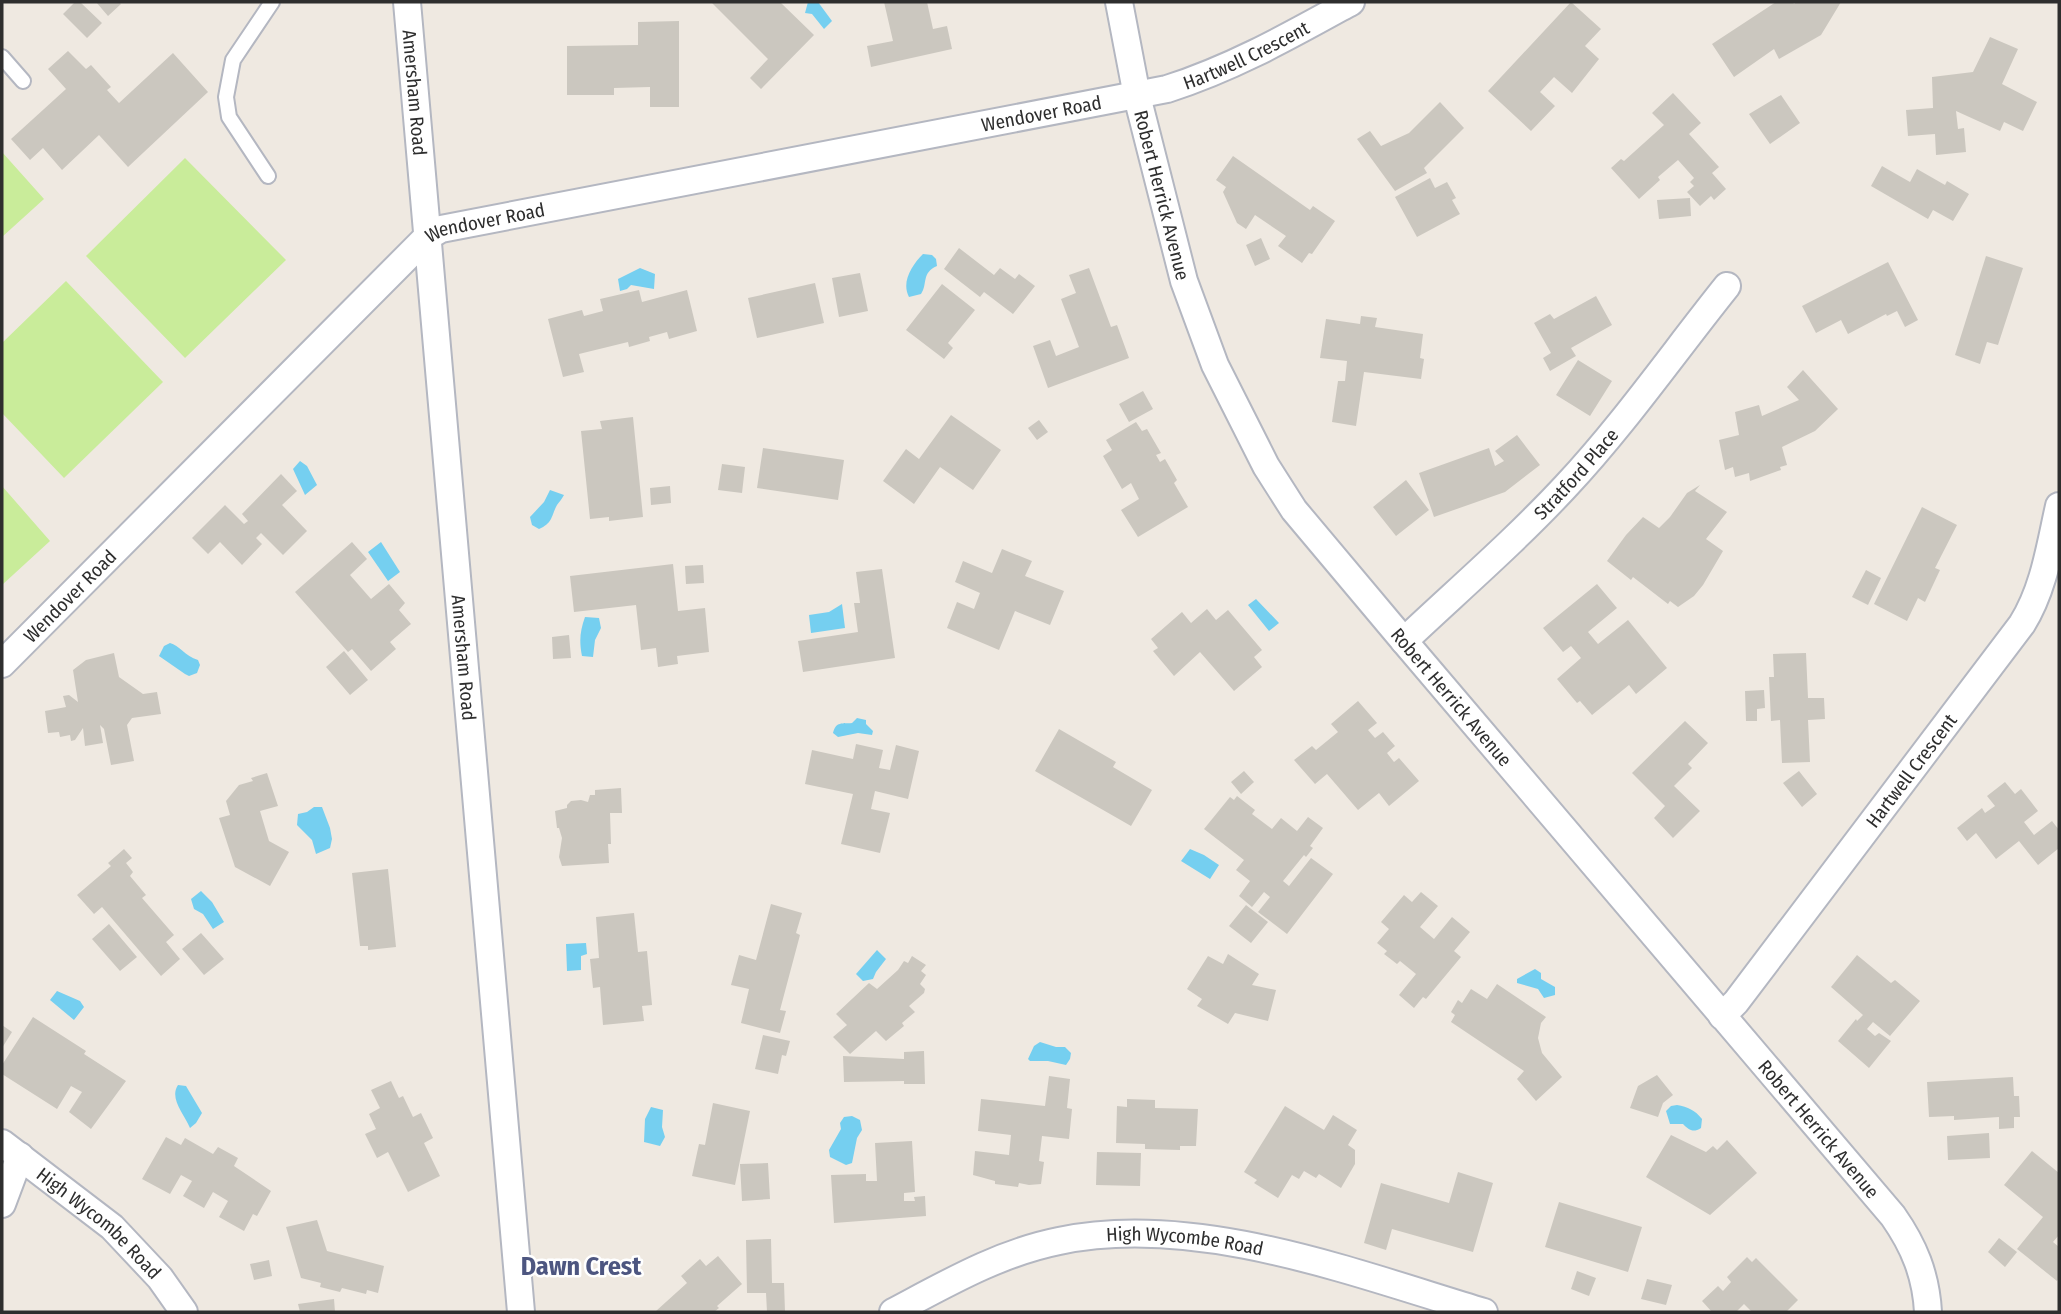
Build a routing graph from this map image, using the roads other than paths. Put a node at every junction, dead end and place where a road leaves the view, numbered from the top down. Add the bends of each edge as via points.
1 (272, 2) edge
2 (407, 2) edge
3 (1119, 2) edge
4 (1351, 2) edge
5 (2, 57) edge
6 (23, 81) dead end
7 (1137, 96) junction
8 (268, 176) dead end
9 (427, 237) junction
10 (1727, 286) dead end
11 (2059, 506) edge
12 (2059, 601) edge
13 (2032, 608) junction
14 (1404, 641) junction
15 (2, 664) edge
16 (1722, 1016) junction
17 (11, 1150) edge
18 (2, 1204) edge
19 (184, 1312) edge
20 (521, 1312) edge
21 (893, 1312) edge
22 (1484, 1312) edge
23 (1928, 1312) edge

1 - 8 lane via 233,60 226,97 229,117
2 - 9 street, Amersham Road
3 - 7 street, Robert Herrick Avenue
4 - 7 street, Hartwell Crescent via 1205,77
5 - 6 lane
7 - 9 street, Wendover Road via 450,225
7 - 14 street, Robert Herrick Avenue via 1184,281 1243,425 1294,510
9 - 15 street, Wendover Road
9 - 20 street, Amersham Road
10 - 14 street, Stratford Place via 1566,486
11 - 13 street, Hartwell Crescent
12 - 13 street
13 - 16 street, Hartwell Crescent
14 - 16 street, Robert Herrick Avenue
16 - 23 street, Robert Herrick Avenue via 1899,1224 1921,1265
17 - 18 street
17 - 19 street, High Wycombe Road via 112,1227 160,1278
21 - 22 street, High Wycombe Road via 1018,1252 1058,1241 1116,1234 1206,1239 1271,1251

